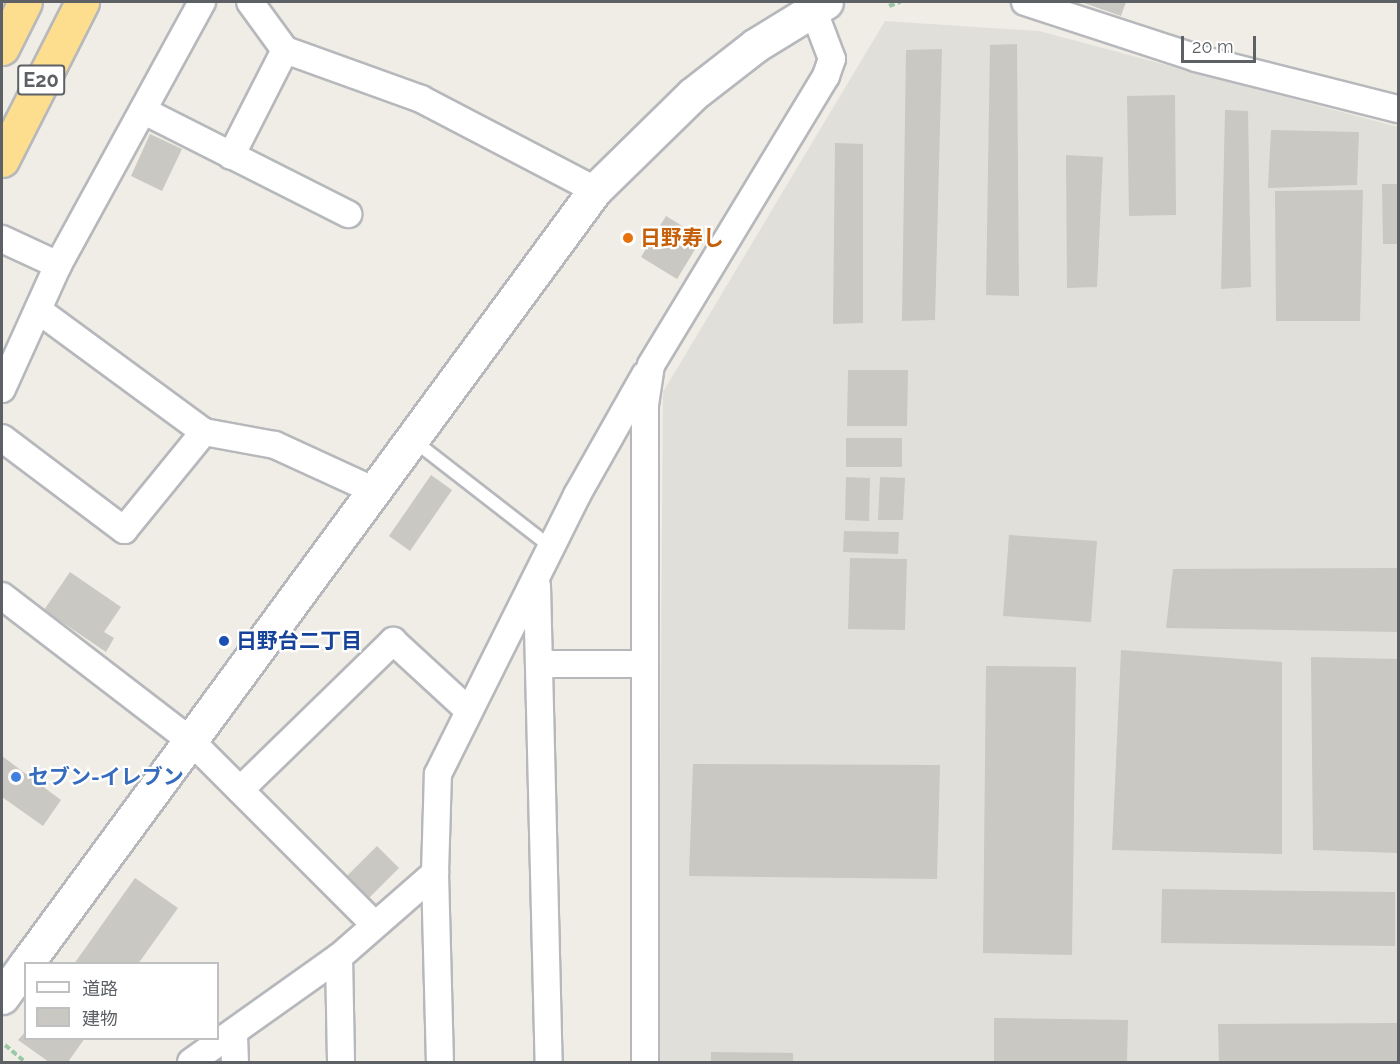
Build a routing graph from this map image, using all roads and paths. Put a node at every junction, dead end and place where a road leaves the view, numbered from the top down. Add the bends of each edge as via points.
1 (25, 2) edge
2 (82, 2) edge
3 (202, 2) edge
4 (250, 2) edge
5 (900, 2) edge
6 (1025, 2) edge
7 (820, 5) edge
8 (890, 6) dead end
9 (2, 48) edge
10 (285, 50) junction
11 (1398, 109) edge
12 (144, 111) junction
13 (231, 156) junction
14 (2, 160) edge
15 (595, 190) junction
16 (348, 214) dead end
17 (2, 239) edge
18 (58, 265) junction
19 (38, 310) junction
20 (651, 365) junction
21 (2, 389) edge
22 (204, 432) junction
23 (2, 438) edge
24 (410, 438) junction
25 (373, 490) junction
26 (551, 547) junction
27 (537, 582) junction
28 (2, 596) edge
29 (538, 664) junction
30 (644, 664) junction
31 (469, 711) junction
32 (190, 740) junction
33 (240, 790) junction
34 (435, 873) junction
35 (374, 924) junction
36 (339, 957) junction
37 (27, 962) edge
38 (24, 967) edge
39 (2, 996) edge
40 (234, 1035) junction
41 (5, 1045) dead end
42 (25, 1062) edge
43 (191, 1062) edge
44 (235, 1062) edge
45 (341, 1062) edge
46 (440, 1062) edge
47 (549, 1062) edge
48 (645, 1062) edge

1 - 9 highway, E20
2 - 14 highway, E20
3 - 12 street
4 - 10 street
5 - 8 path
6 - 11 street via 1196,58
7 - 15 street via 693,94
7 - 20 street via 832,59 826,76
10 - 13 street
10 - 15 street via 421,99
12 - 13 street
12 - 18 street
13 - 16 street
15 - 24 street
17 - 18 street
18 - 19 street
19 - 21 street
19 - 22 street
20 - 26 street
20 - 30 street via 645,405
22 - 23 street via 124,530
22 - 25 street via 275,445
24 - 25 street
24 - 26 lane
25 - 32 street
26 - 27 street
27 - 29 street
27 - 31 street
28 - 32 street
29 - 30 street
29 - 47 street
30 - 48 street
31 - 33 street via 393,641
31 - 34 street via 438,774
32 - 33 street
32 - 37 street
33 - 35 street
34 - 35 street
34 - 46 street
35 - 36 street
36 - 40 street
36 - 45 street
38 - 39 street
40 - 43 street
40 - 44 street
41 - 42 path

